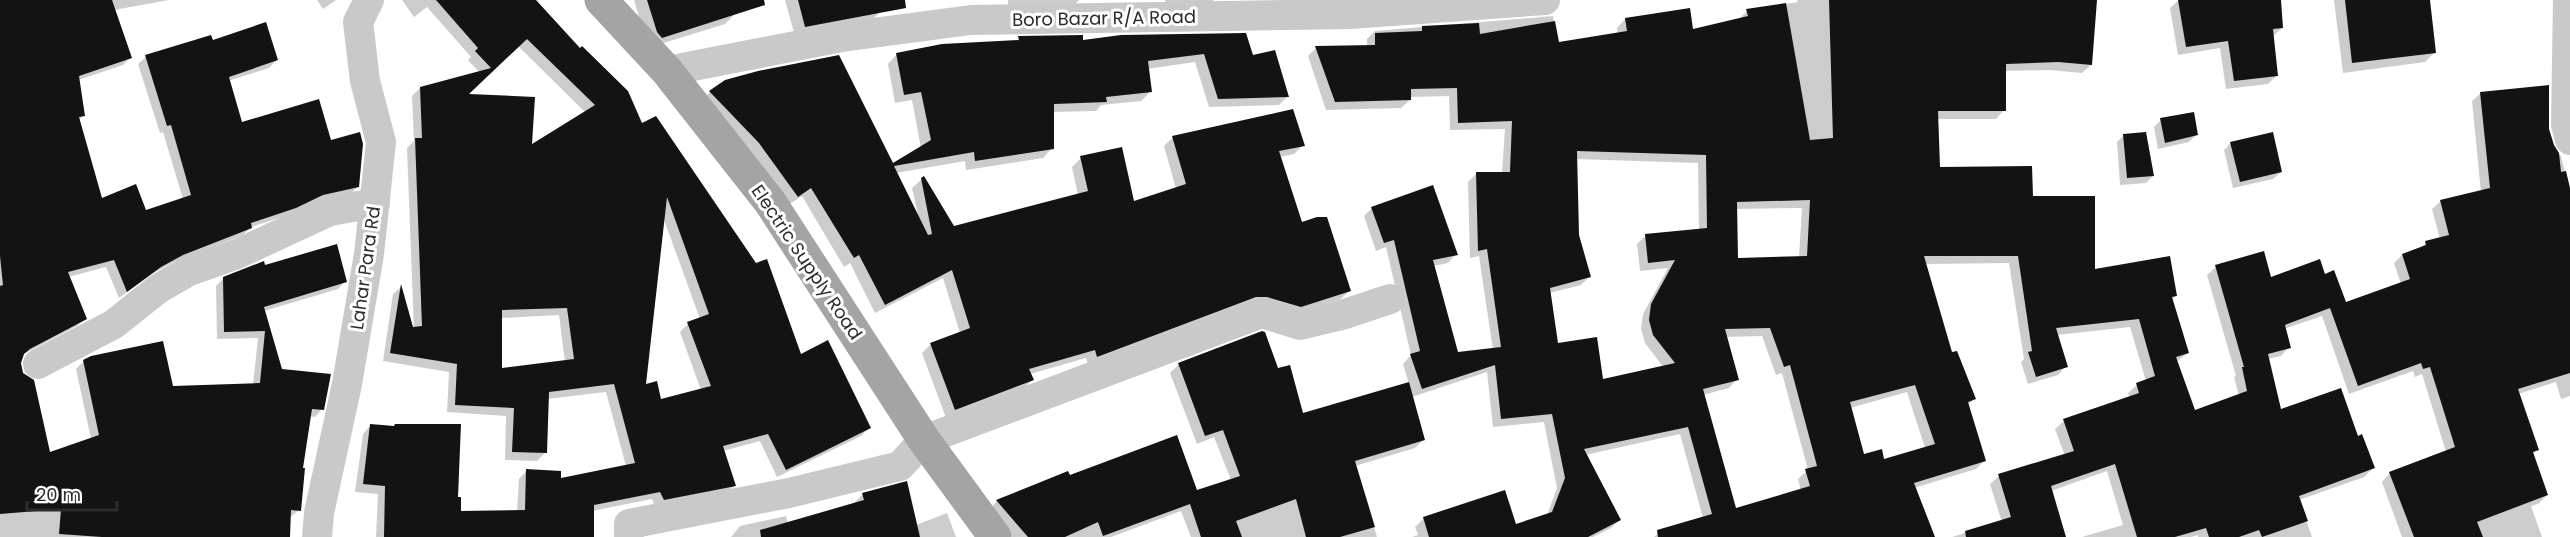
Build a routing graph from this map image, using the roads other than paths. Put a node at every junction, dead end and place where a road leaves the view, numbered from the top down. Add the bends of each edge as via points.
1 (369, 0) edge
2 (601, 0) edge
3 (1545, 0) edge
4 (2568, 0) edge
5 (1350, 7) edge
6 (969, 10) edge
7 (667, 71) junction
8 (2570, 140) edge
9 (375, 203) junction
10 (1390, 299) dead end
11 (38, 364) dead end
12 (924, 440) junction
13 (317, 537) edge
14 (629, 537) edge
15 (995, 537) edge

1 - 9 street, Lahar Para Rd via 358,22 365,81 381,142
2 - 7 main road, Electric Supply Road
3 - 5 street, Boro Bazar R/A Road
4 - 8 street via 2566,125
5 - 6 street, Boro Bazar R/A Road
6 - 7 street, Boro Bazar R/A Road
7 - 12 main road, Electric Supply Road via 770,202
9 - 11 street via 330,211 237,254 189,271 158,289 114,324
9 - 13 street, Lahar Para Rd via 347,384
10 - 12 street via 1300,325 1262,313
12 - 14 street via 900,466 789,494 629,524
12 - 15 main road, Electric Supply Road

